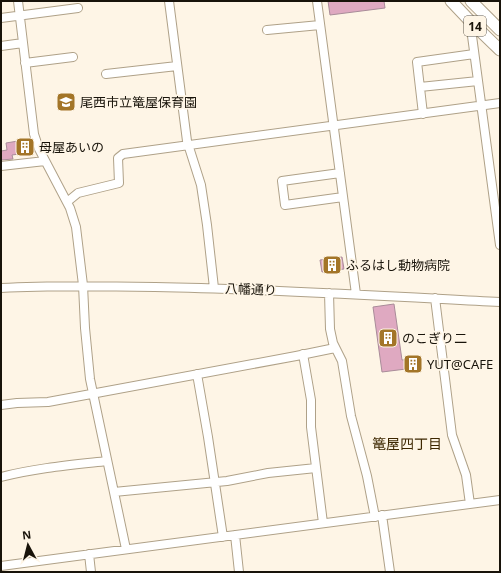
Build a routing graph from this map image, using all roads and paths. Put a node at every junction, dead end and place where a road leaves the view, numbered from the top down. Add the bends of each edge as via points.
1 (18, 1) edge
2 (169, 1) edge
3 (317, 1) edge
4 (451, 1) edge
5 (472, 1) edge
6 (78, 8) dead end
7 (19, 16) junction
8 (1, 18) edge
9 (470, 21) junction
10 (320, 25) junction
11 (267, 30) dead end
12 (500, 30) edge
13 (23, 43) junction
14 (1, 46) edge
15 (500, 50) edge
16 (474, 54) junction
17 (73, 57) dead end
18 (25, 63) junction
19 (177, 66) junction
20 (106, 74) dead end
21 (478, 81) junction
22 (420, 87) junction
23 (500, 103) edge
24 (481, 106) junction
25 (423, 114) junction
26 (334, 126) junction
27 (188, 145) junction
28 (45, 161) junction
29 (1, 166) edge
30 (340, 173) junction
31 (343, 197) junction
32 (67, 202) junction
33 (500, 245) edge
34 (83, 285) junction
35 (1, 288) edge
36 (214, 288) junction
37 (329, 293) junction
38 (356, 294) junction
39 (435, 298) junction
40 (500, 302) edge
41 (335, 348) junction
42 (303, 354) junction
43 (197, 374) junction
44 (93, 394) junction
45 (1, 406) edge
46 (107, 461) junction
47 (316, 468) junction
48 (1, 477) edge
49 (215, 482) junction
50 (114, 492) junction
51 (500, 500) edge
52 (470, 504) junction
53 (379, 516) junction
54 (323, 523) junction
55 (235, 535) junction
56 (223, 537) junction
57 (126, 550) junction
58 (89, 554) junction
59 (1, 566) edge
60 (91, 572) edge
61 (239, 572) edge
62 (390, 572) edge

1 - 7 street
2 - 19 street
3 - 10 street
4 - 9 main road, 14
5 - 12 main road, 14
6 - 7 street
7 - 8 street
7 - 13 street
9 - 15 main road, 14
9 - 16 street
10 - 11 street
10 - 26 street
13 - 14 street
13 - 18 street
16 - 21 street
16 - 22 street via 416,62
17 - 18 street
18 - 28 street via 34,134
19 - 20 street
19 - 27 street
21 - 22 street
21 - 24 street
22 - 25 street
23 - 24 street
24 - 25 street
24 - 33 street
25 - 26 street
26 - 27 street
26 - 30 street
27 - 32 street via 123,154 118,158 120,183 78,193
27 - 36 street via 201,185
28 - 29 street
28 - 32 street
30 - 31 street
30 - 31 street via 282,181 285,204
31 - 38 street
32 - 34 street via 76,227
34 - 35 street, 八幡通り
34 - 36 street, 八幡通り
34 - 44 street
36 - 37 street, 八幡通り
37 - 38 street, 八幡通り
37 - 41 street via 330,329
38 - 39 street, 八幡通り
39 - 40 street, 八幡通り
39 - 52 street via 452,435 466,475
41 - 42 street
41 - 53 street via 342,361 351,416
42 - 43 street
42 - 47 street via 311,400 311,428
43 - 44 street
43 - 49 street
44 - 45 street via 48,402
44 - 46 street
46 - 48 street via 24,471
46 - 50 street
47 - 49 street via 268,472
47 - 54 street
49 - 50 street
49 - 56 street
50 - 57 street
51 - 52 street
52 - 53 street
53 - 54 street
53 - 62 street
54 - 55 street
55 - 56 street
55 - 61 street
56 - 57 street
57 - 58 street
58 - 59 street
58 - 60 street

